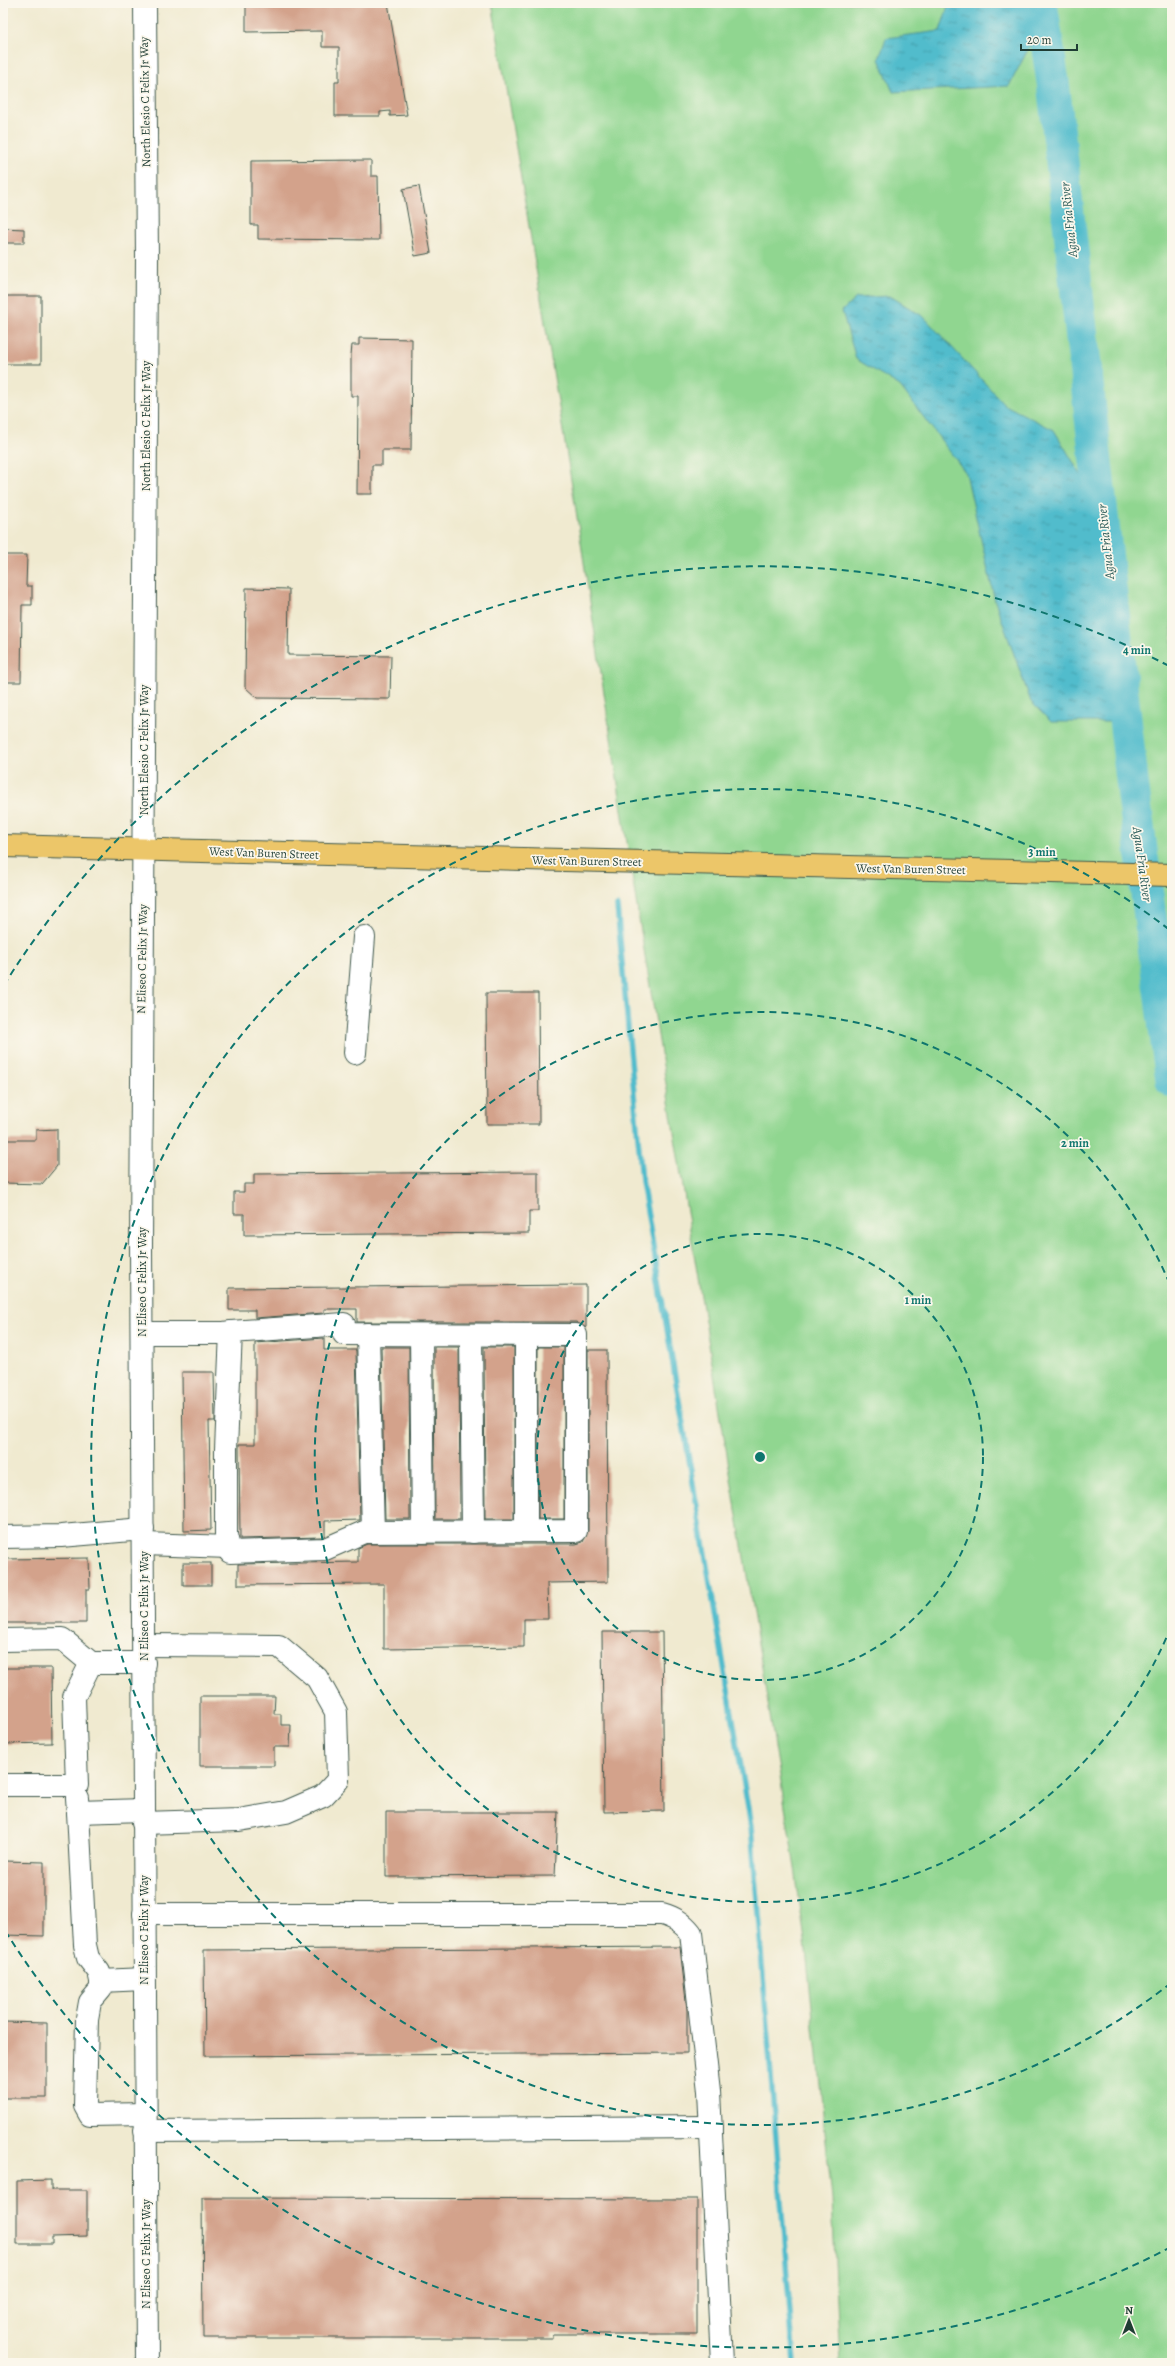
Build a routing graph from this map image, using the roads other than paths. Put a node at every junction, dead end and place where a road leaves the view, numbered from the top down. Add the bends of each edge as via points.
1 (145, 3) edge
2 (3, 846) edge
3 (144, 850) junction
4 (1172, 876) edge
5 (364, 937) dead end
6 (355, 1053) dead end
7 (231, 1332) junction
8 (142, 1333) junction
9 (368, 1334) junction
10 (421, 1334) junction
11 (471, 1335) junction
12 (526, 1335) junction
13 (526, 1531) junction
14 (373, 1532) junction
15 (423, 1532) junction
16 (473, 1532) junction
17 (3, 1537) edge
18 (143, 1537) junction
19 (229, 1547) junction
20 (3, 1640) edge
21 (144, 1654) junction
22 (91, 1663) junction
23 (77, 1784) junction
24 (3, 1785) edge
25 (78, 1812) junction
26 (144, 1817) junction
27 (144, 1914) junction
28 (144, 1979) junction
29 (101, 1981) junction
30 (145, 2123) junction
31 (711, 2127) junction
32 (147, 2363) edge
33 (722, 2363) edge

1 - 3 street, North Elesio C Felix Jr Way via 148,258
2 - 3 main road, West Van Buren Street
3 - 4 main road, West Van Buren Street
3 - 8 street, N Eliseo C Felix Jr Way via 141,996
5 - 6 street
7 - 8 street
7 - 9 street via 344,1324 344,1334
7 - 19 street via 226,1449 226,1535
8 - 18 street, N Eliseo C Felix Jr Way
9 - 10 street
9 - 14 street
10 - 11 street
10 - 15 street
11 - 12 street
11 - 16 street
12 - 13 street
12 - 13 street via 576,1335 576,1531
13 - 16 street
14 - 15 street
14 - 19 street via 364,1532 326,1549 230,1552
15 - 16 street
17 - 18 street
18 - 19 street
18 - 21 street, N Eliseo C Felix Jr Way
20 - 22 street via 62,1639
21 - 22 street
21 - 26 street, N Eliseo C Felix Jr Way
21 - 26 street via 279,1646 317,1678 336,1712 338,1780 323,1796 286,1812 239,1820
22 - 23 street via 74,1697
23 - 24 street
23 - 25 street
25 - 26 street
25 - 29 street via 85,1945 88,1958 99,1972
26 - 27 street, N Eliseo C Felix Jr Way
27 - 28 street, N Eliseo C Felix Jr Way
27 - 31 street via 662,1914 674,1917 684,1923 691,1933
28 - 29 street
28 - 30 street, N Eliseo C Felix Jr Way
29 - 30 street via 101,1989 90,2002 87,2019 85,2106 90,2115
30 - 31 street
30 - 32 street, N Eliseo C Felix Jr Way
31 - 33 street

